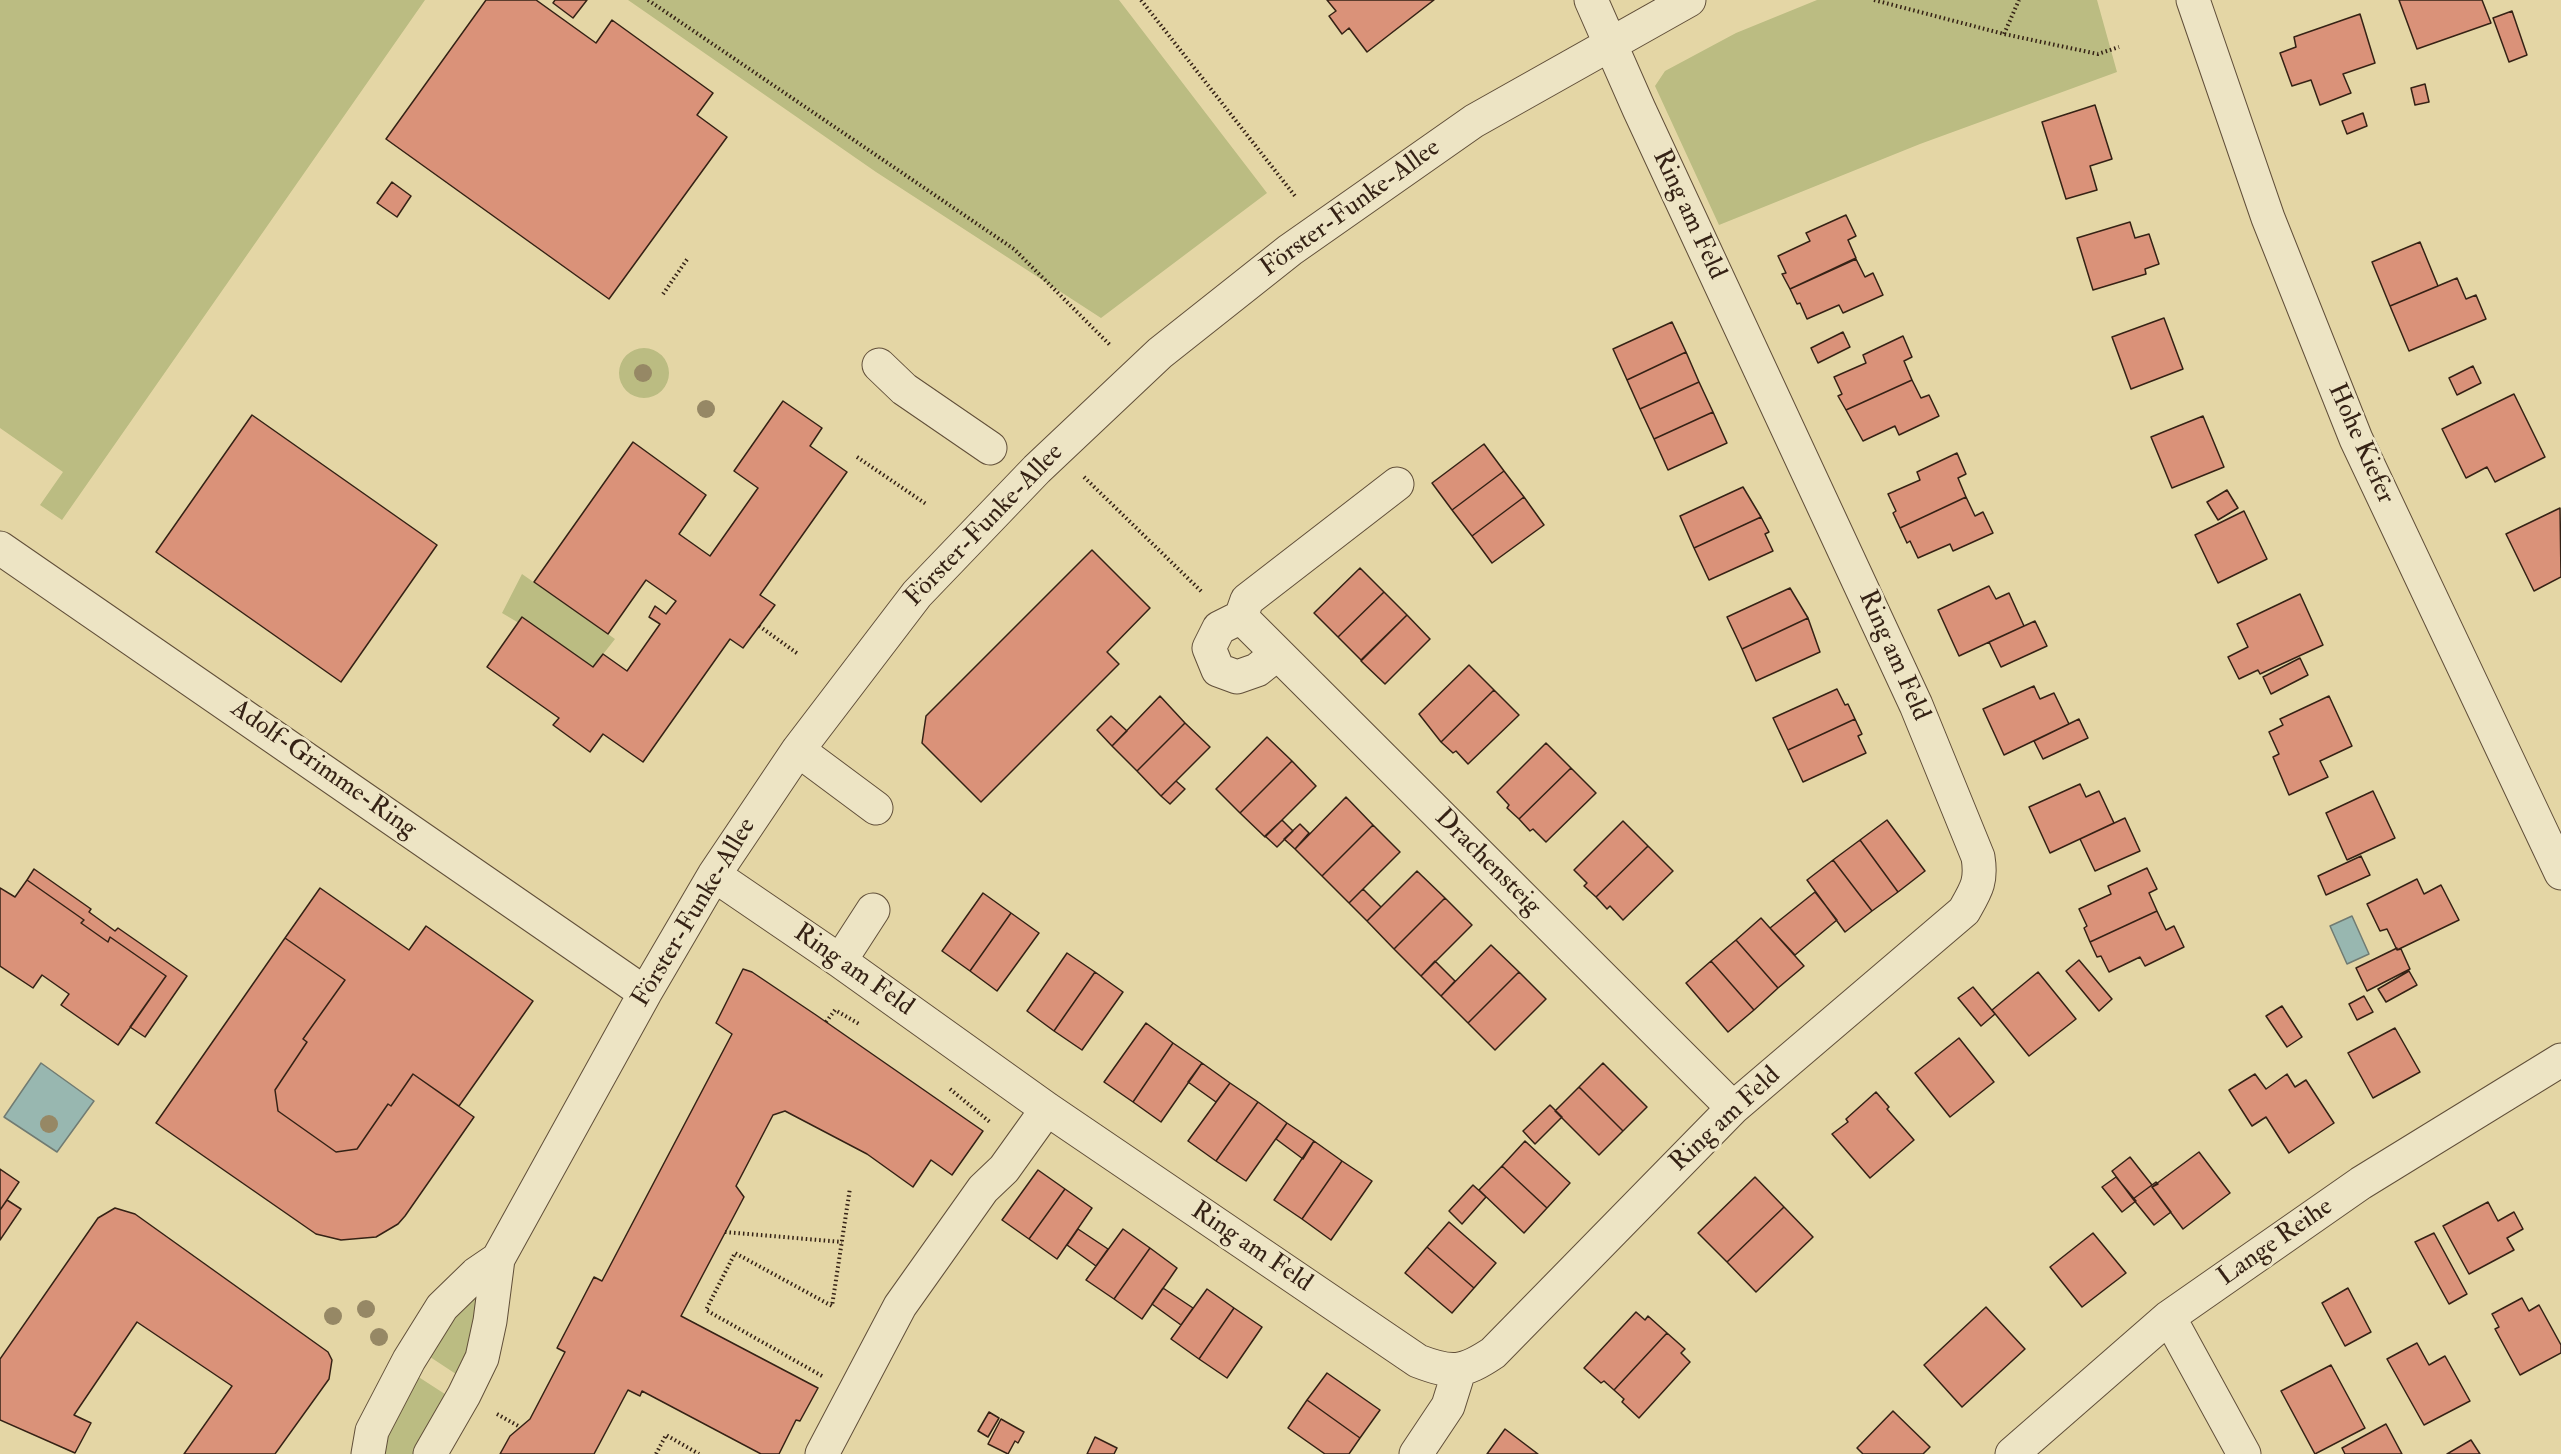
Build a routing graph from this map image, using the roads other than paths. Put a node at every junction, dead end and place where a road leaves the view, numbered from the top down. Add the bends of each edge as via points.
1 (1591, 0) edge
2 (1689, 0) edge
3 (2198, 2) edge
4 (1610, 46) junction
5 (879, 365) dead end
6 (990, 448) dead end
7 (1397, 484) dead end
8 (0, 548) edge
9 (1241, 617) junction
10 (1277, 654) junction
11 (798, 750) junction
12 (876, 808) dead end
13 (2561, 873) edge
14 (714, 875) junction
15 (873, 910) dead end
16 (840, 961) junction
17 (645, 993) junction
18 (2561, 1060) edge
19 (1733, 1108) junction
20 (1047, 1109) junction
21 (498, 1259) junction
22 (2169, 1317) junction
23 (1459, 1371) junction
24 (368, 1454) edge
25 (430, 1454) edge
26 (822, 1454) edge
27 (1416, 1454) edge
28 (2012, 1454) edge
29 (2244, 1454) edge

1 - 4 street, Ring am Feld
2 - 4 street, Förster-Funke-Allee
3 - 13 street, Hohe Kiefer via 2268,218 2356,439
4 - 11 street, Förster-Funke-Allee via 1474,121 1290,250 1160,353 1037,469 917,594
4 - 19 street, Ring am Feld via 1916,705 1978,857 1981,874 1964,911
5 - 6 street via 904,389
7 - 9 street via 1247,600
8 - 17 street, Adolf-Grimme-Ring
9 - 10 street, Drachensteig
9 - 10 street via 1219,628 1209,648 1218,670 1237,677 1257,670
10 - 19 street, Drachensteig
11 - 12 street
11 - 14 street, Förster-Funke-Allee
14 - 16 street, Ring am Feld
14 - 17 street, Förster-Funke-Allee
15 - 16 street
16 - 20 street, Ring am Feld
17 - 21 street, Förster-Funke-Allee
18 - 22 street, Lange Reihe via 2361,1183
19 - 23 street, Ring am Feld via 1493,1353
20 - 23 street, Ring am Feld via 1418,1361 1442,1370
20 - 26 street via 1004,1169 983,1189 900,1306
21 - 24 street, Förster-Funke-Allee via 442,1307 372,1431
21 - 25 street, Förster-Funke-Allee via 482,1358
22 - 28 street, Lange Reihe
22 - 29 street
23 - 27 street via 1448,1406

